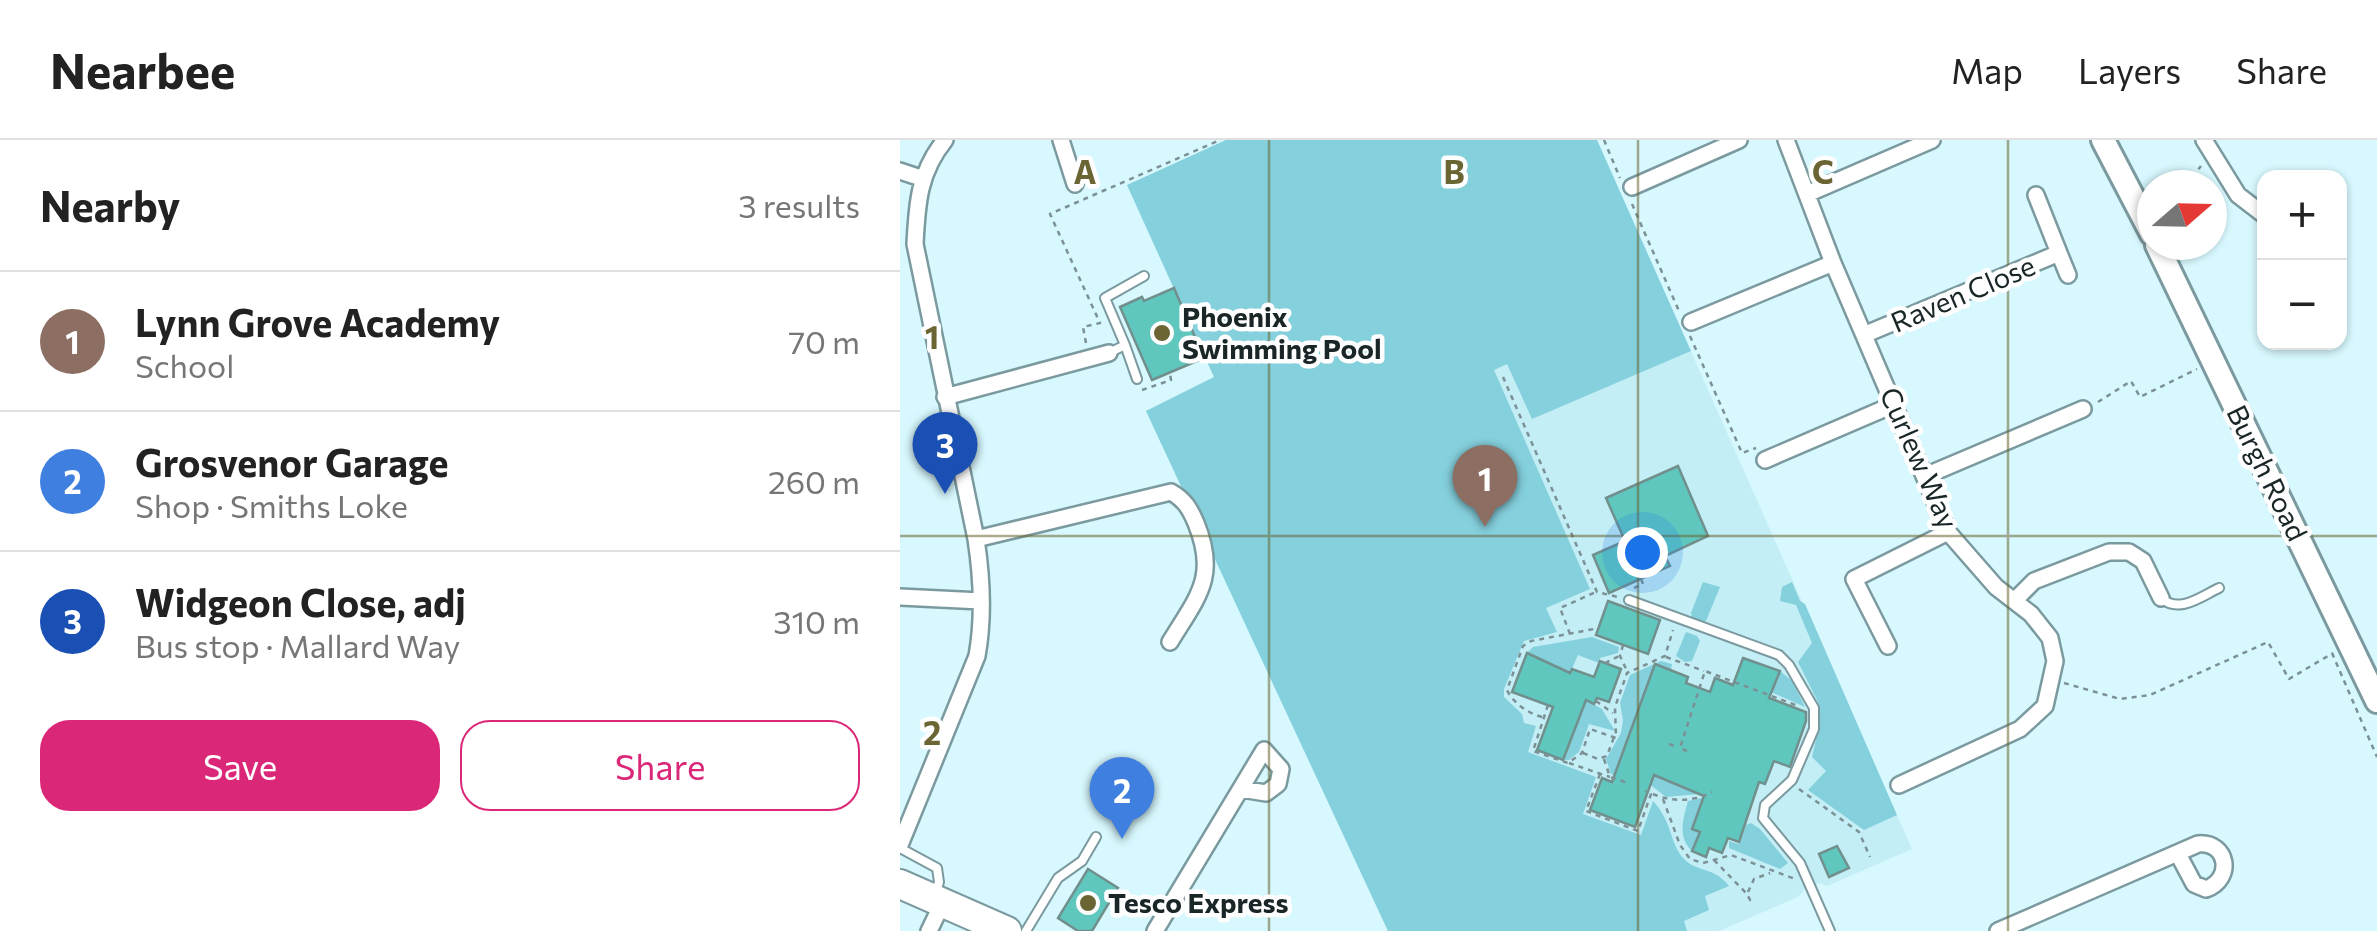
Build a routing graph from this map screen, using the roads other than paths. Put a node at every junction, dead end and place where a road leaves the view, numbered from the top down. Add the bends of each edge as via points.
1 (945, 140) edge
2 (1061, 140) edge
3 (1739, 140) edge
4 (1786, 140) edge
5 (1932, 140) edge
6 (2103, 140) edge
7 (2204, 140) edge
8 (900, 171) edge
9 (922, 178) junction
10 (1075, 184) dead end
11 (1632, 187) dead end
12 (1808, 194) junction
13 (2036, 195) dead end
14 (2137, 205) edge
15 (2257, 210) edge
16 (2059, 253) junction
17 (2165, 260) edge
18 (1833, 263) junction
19 (2068, 275) dead end
20 (1144, 276) dead end
21 (1691, 322) dead end
22 (1866, 334) junction
23 (1117, 349) junction
24 (1137, 379) road end
25 (945, 397) junction
26 (1895, 404) junction
27 (2083, 409) road end
28 (1765, 460) road end
29 (1925, 476) junction
30 (1948, 532) junction
31 (976, 539) junction
32 (2219, 588) dead end
33 (900, 598) edge
34 (2161, 598) joint
35 (981, 600) junction
36 (1629, 600) road end
37 (2015, 600) junction
38 (1170, 642) dead end
39 (1888, 646) dead end
40 (2377, 701) edge
41 (1899, 785) dead end
42 (1241, 789) dead end
43 (1096, 837) dead end
44 (900, 846) edge
45 (2178, 854) dead end
46 (900, 884) edge
47 (938, 901) junction
48 (2017, 927) edge
49 (929, 931) edge
50 (1008, 931) edge
51 (1026, 931) edge
52 (1155, 931) edge
53 (1830, 931) edge
54 (1998, 931) edge

1 - 9 street
2 - 10 street
3 - 11 street
4 - 12 street, Curlew Way
5 - 12 street
6 - 14 street
7 - 15 street via 2238,196
8 - 9 street
9 - 25 street via 915,244
12 - 18 street, Curlew Way
13 - 16 street, Raven Close
16 - 19 street, Raven Close
16 - 22 street, Raven Close
17 - 40 street, Burgh Road
18 - 21 street
18 - 22 street, Curlew Way
20 - 23 lane via 1105,298
22 - 26 street, Curlew Way
23 - 24 lane
23 - 25 street
25 - 31 street
26 - 28 street
26 - 29 street, Curlew Way
27 - 29 street
29 - 30 street, Curlew Way
30 - 37 street, Curlew Way via 1996,588
30 - 39 street via 1854,579
31 - 35 street
31 - 38 street via 1171,492 1190,508 1207,568 1205,584
32 - 34 lane via 2180,606
33 - 35 street
34 - 37 street via 2143,561 2129,552 2109,552 2034,581
35 - 44 street via 977,656
36 - 53 lane via 1779,655 1804,688 1814,729 1790,782 1765,805 1763,818 1792,852
37 - 41 street, Curlew Way via 2050,638 2055,661 2046,706 2020,729
42 - 52 street
43 - 51 lane via 1082,862 1058,878
44 - 47 lane via 937,868
45 - 48 street
46 - 47 highway
47 - 49 street
47 - 50 highway
48 - 54 street

